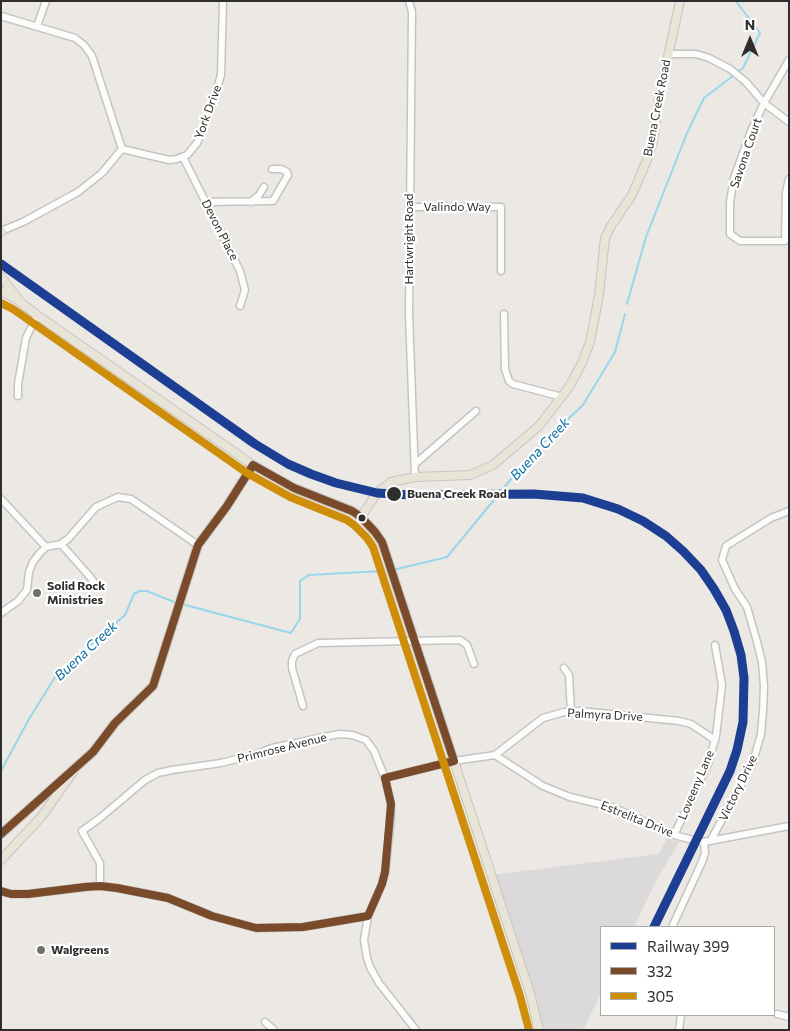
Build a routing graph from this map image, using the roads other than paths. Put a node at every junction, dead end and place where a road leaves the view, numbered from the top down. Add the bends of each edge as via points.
1 (46, 1) edge
2 (223, 1) edge
3 (409, 1) edge
4 (680, 1) edge
5 (1, 16) edge
6 (37, 26) junction
7 (668, 54) junction
8 (789, 60) edge
9 (764, 103) junction
10 (789, 122) edge
11 (122, 149) junction
12 (182, 157) junction
13 (272, 169) dead end
14 (789, 180) edge
15 (264, 187) dead end
16 (206, 202) junction
17 (251, 202) junction
18 (410, 207) junction
19 (2, 231) edge
20 (501, 271) dead end
21 (1, 277) edge
22 (1, 291) edge
23 (19, 301) junction
24 (240, 306) dead end
25 (504, 314) dead end
26 (37, 315) junction
27 (18, 396) dead end
28 (562, 397) junction
29 (476, 410) dead end
30 (415, 464) junction
31 (253, 466) junction
32 (415, 476) junction
33 (1, 499) edge
34 (789, 511) edge
35 (361, 517) junction
36 (61, 544) junction
37 (198, 545) junction
38 (46, 547) junction
39 (95, 584) dead end
40 (1, 613) edge
41 (414, 640) junction
42 (715, 645) dead end
43 (474, 664) dead end
44 (564, 668) dead end
45 (303, 706) dead end
46 (571, 712) junction
47 (715, 740) junction
48 (495, 755) junction
49 (454, 761) junction
50 (77, 766) junction
51 (385, 778) junction
52 (789, 826) edge
53 (1, 834) edge
54 (674, 835) junction
55 (708, 841) junction
56 (1, 860) edge
57 (100, 886) junction
58 (1, 891) edge
59 (368, 916) junction
60 (672, 926) edge
61 (777, 1014) dead end
62 (681, 1016) edge
63 (789, 1017) edge
64 (265, 1022) dead end
65 (274, 1030) edge
66 (416, 1030) edge
67 (539, 1030) edge
68 (679, 1030) edge

1 - 6 street
2 - 12 street, York Drive via 222,62 218,88 198,143
3 - 18 street, Hartwright Road via 412,12
4 - 7 main road, Buena Creek Road
5 - 6 street
6 - 11 street via 75,38 92,56
7 - 9 street via 696,54 709,58 739,76
7 - 28 main road, Buena Creek Road via 649,155 632,195 605,238 590,342
8 - 9 street
9 - 10 street
9 - 14 street, Savona Court via 734,178 730,234 740,241 785,241
11 - 12 street via 169,160
11 - 19 street via 102,173 78,192
12 - 16 street, Devon Place
13 - 17 street via 281,169 288,175 274,200
15 - 17 street
16 - 17 street
16 - 24 street, Devon Place via 240,271 244,290
18 - 20 street, Valindo Way via 501,207
18 - 30 street, Hartwright Road via 409,314
21 - 23 main road
22 - 23 main road
23 - 26 main road
25 - 28 street via 505,369 509,381
26 - 27 street via 26,338
26 - 31 main road
28 - 32 main road, Buena Creek Road via 539,426 493,465 461,476
29 - 30 street
30 - 32 street, Hartwright Road
31 - 35 main road
31 - 37 main road
32 - 35 main road, Buena Creek Road via 393,481 382,488
33 - 38 street
34 - 55 street, Victory Drive via 771,518 726,546 722,560 747,607 756,638 763,678 763,712 753,762
35 - 41 main road via 382,542
36 - 37 street via 96,507 123,497 131,499
36 - 38 street
36 - 39 street
37 - 50 main road via 153,686
38 - 40 street via 33,562 27,590 18,602
41 - 43 street via 460,640 467,645
41 - 45 street via 326,642 295,654 292,668
41 - 49 main road
42 - 47 street, Loveeny Lane via 722,685
44 - 46 street via 570,675
46 - 47 street, Palmyra Drive via 679,721 691,724
46 - 48 street, Palmyra Drive via 543,718
47 - 54 street, Loveeny Lane via 708,764
48 - 49 street, Palmyra Drive
48 - 54 street, Estrelita Drive via 543,786 570,797 612,807
49 - 51 street, Palmyra Drive
49 - 67 main road via 530,993
50 - 53 main road
50 - 56 main road via 42,816
51 - 57 street, Primrose Avenue via 366,740 339,734 221,763 158,773 82,831 100,863
51 - 59 street, Primrose Avenue via 392,817 386,868
52 - 55 street, Estrelita Drive
54 - 55 street, Estrelita Drive
55 - 60 street, Victory Drive via 702,862
57 - 58 street via 28,894
57 - 59 street via 168,898 212,916 256,928 304,927
59 - 66 street, Primrose Avenue via 364,940 370,967
61 - 63 street
62 - 68 street
64 - 65 street

